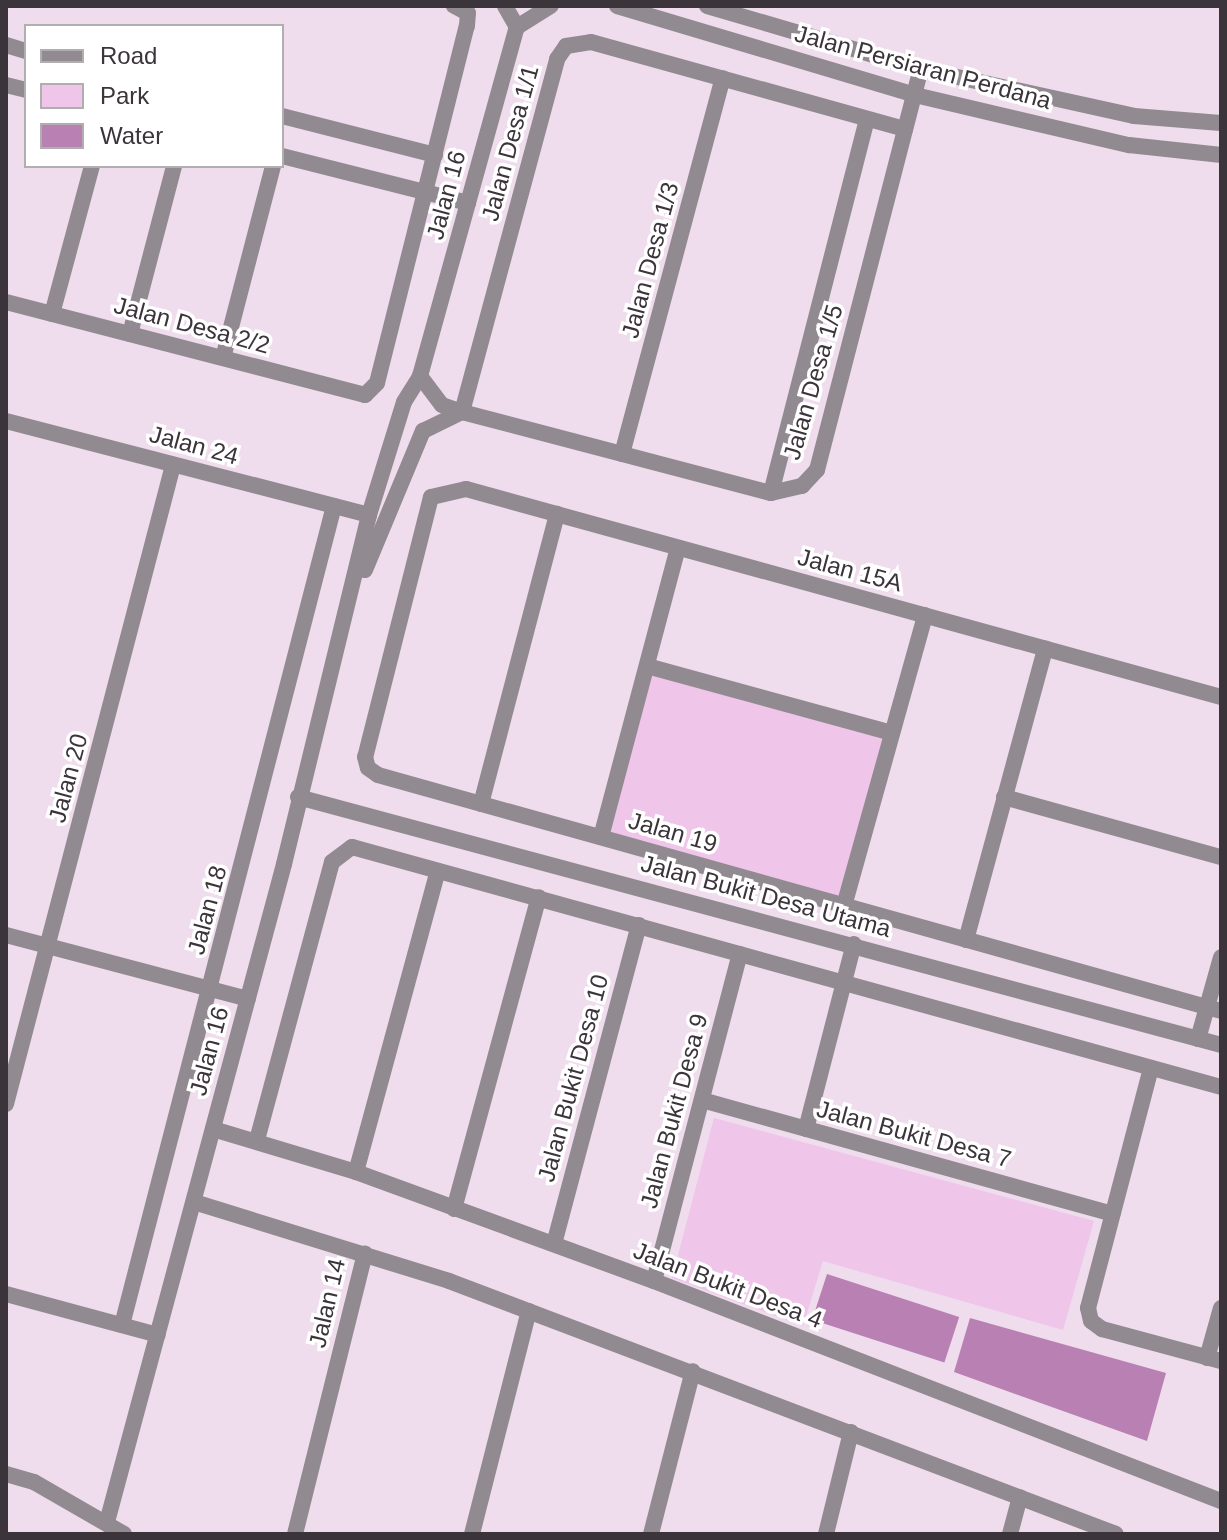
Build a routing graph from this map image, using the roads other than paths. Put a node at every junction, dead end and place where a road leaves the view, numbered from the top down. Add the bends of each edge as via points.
1 (454, 6) edge
2 (505, 6) edge
3 (551, 6) edge
4 (617, 6) edge
5 (707, 6) edge
6 (517, 27) junction
7 (921, 69) junction
8 (723, 78) junction
9 (915, 95) junction
10 (284, 117) edge
11 (867, 119) junction
12 (1221, 123) edge
13 (905, 129) junction
14 (435, 155) junction
15 (1221, 155) edge
16 (284, 157) edge
17 (91, 168) edge
18 (173, 168) edge
19 (272, 168) edge
20 (425, 192) junction
21 (468, 203) junction
22 (6, 302) edge
23 (52, 314) junction
24 (130, 334) junction
25 (223, 358) junction
26 (420, 376) junction
27 (462, 412) junction
28 (6, 422) edge
29 (622, 454) junction
30 (173, 465) junction
31 (771, 493) junction
32 (334, 506) junction
33 (557, 514) junction
34 (369, 515) junction
35 (678, 548) junction
36 (354, 592) junction
37 (925, 615) junction
38 (1045, 649) junction
39 (647, 666) junction
40 (1221, 697) edge
41 (892, 733) junction
42 (368, 768) joint
43 (298, 797) junction
44 (1004, 797) junction
45 (481, 804) junction
46 (601, 837) junction
47 (1221, 857) edge
48 (438, 871) junction
49 (539, 897) junction
50 (844, 906) junction
51 (639, 925) junction
52 (6, 935) edge
53 (966, 940) junction
54 (854, 944) junction
55 (48, 946) junction
56 (740, 954) junction
57 (1221, 957) edge
58 (844, 984) junction
59 (211, 990) junction
60 (248, 999) junction
61 (1214, 1009) edge
62 (1198, 1039) junction
63 (1221, 1045) edge
64 (1151, 1068) junction
65 (1221, 1087) edge
66 (702, 1100) junction
67 (6, 1104) edge
68 (213, 1129) junction
69 (806, 1129) junction
70 (257, 1140) junction
71 (356, 1172) junction
72 (194, 1202) junction
73 (454, 1209) junction
74 (1112, 1214) junction
75 (554, 1244) junction
76 (365, 1254) junction
77 (654, 1281) junction
78 (6, 1294) edge
79 (1221, 1308) edge
80 (529, 1311) junction
81 (122, 1325) junction
82 (158, 1335) junction
83 (1214, 1360) edge
84 (693, 1371) junction
85 (851, 1432) junction
86 (6, 1474) edge
87 (1020, 1497) junction
88 (1221, 1501) edge
89 (107, 1522) junction
90 (124, 1534) edge
91 (295, 1534) edge
92 (472, 1534) edge
93 (651, 1534) edge
94 (826, 1534) edge
95 (1010, 1534) edge
96 (1116, 1534) edge

1 - 14 street via 468,13 467,26
2 - 6 street
3 - 6 street
4 - 9 street, Jalan Persiaran Perdana
5 - 7 street, Jalan Persiaran Perdana
6 - 21 street, Jalan 16
7 - 9 street, Jalan Desa 1/5
7 - 12 street, Jalan Persiaran Perdana via 1134,116
8 - 11 street
8 - 27 street, Jalan Desa 1/1 via 591,42 566,46 557,59
8 - 29 street, Jalan Desa 1/3
9 - 13 street, Jalan Desa 1/5
9 - 15 street, Jalan Persiaran Perdana via 1129,145
10 - 14 street
11 - 13 street
11 - 31 street, Jalan Desa 1/5
13 - 31 street, Jalan Desa 1/5 via 817,470 802,486
14 - 20 street
16 - 20 street
17 - 23 street
18 - 24 street
19 - 25 street
20 - 21 street
20 - 25 street, Jalan Desa 2/2 via 377,383 365,395
21 - 26 street, Jalan 16
22 - 23 street, Jalan Desa 2/2
23 - 24 street, Jalan Desa 2/2
24 - 25 street, Jalan Desa 2/2
26 - 27 street via 442,405
26 - 34 street, Jalan 16 via 404,402
27 - 29 street
27 - 36 street, Jalan 16 via 423,431
28 - 30 street, Jalan 24
29 - 31 street
30 - 32 street, Jalan 24
30 - 55 street, Jalan 20
32 - 34 street, Jalan 24
32 - 59 street, Jalan 18
33 - 35 street, Jalan 15A
33 - 42 street, Jalan 15A via 466,489 431,497 365,757
33 - 45 street
34 - 36 street, Jalan 16
35 - 37 street, Jalan 15A
35 - 39 street
36 - 43 street, Jalan 16
37 - 38 street, Jalan 15A
37 - 41 street
38 - 40 street, Jalan 15A
38 - 44 street
39 - 41 street
39 - 46 street
41 - 50 street
42 - 45 street, Jalan 19
43 - 54 street, Jalan Bukit Desa Utama
43 - 60 street, Jalan 16
44 - 47 street
44 - 53 street
45 - 46 street, Jalan 19
46 - 50 street, Jalan 19
48 - 49 street
48 - 70 street via 365,849 340,851 332,862
48 - 71 street
49 - 51 street
49 - 73 street
50 - 53 street, Jalan 19
51 - 56 street
51 - 75 street, Jalan Bukit Desa 10
52 - 55 street
53 - 61 street, Jalan 19
54 - 58 street
54 - 62 street, Jalan Bukit Desa Utama
55 - 59 street
55 - 67 street, Jalan 20
56 - 58 street
56 - 66 street, Jalan Bukit Desa 9
57 - 61 street
58 - 64 street
58 - 69 street
59 - 60 street
59 - 81 street, Jalan 18
60 - 68 street, Jalan 16
61 - 62 street
62 - 63 street, Jalan Bukit Desa Utama
64 - 65 street
64 - 74 street
66 - 69 street, Jalan Bukit Desa 7
66 - 77 street, Jalan Bukit Desa 9
68 - 70 street, Jalan Bukit Desa 4
68 - 72 street, Jalan 16
69 - 74 street, Jalan Bukit Desa 7
70 - 71 street, Jalan Bukit Desa 4
71 - 73 street, Jalan Bukit Desa 4
72 - 76 street, Jalan 14
72 - 82 street, Jalan 16
73 - 75 street, Jalan Bukit Desa 4
74 - 83 street via 1088,1308 1091,1321 1102,1329
75 - 77 street, Jalan Bukit Desa 4
76 - 80 street
76 - 91 street, Jalan 14
77 - 88 street, Jalan Bukit Desa 4
78 - 81 street
79 - 83 street
80 - 84 street
80 - 92 street
81 - 82 street
82 - 89 street, Jalan 16
84 - 85 street
84 - 93 street
85 - 87 street
85 - 94 street
86 - 89 street via 34,1482
87 - 95 street
87 - 96 street
89 - 90 street

